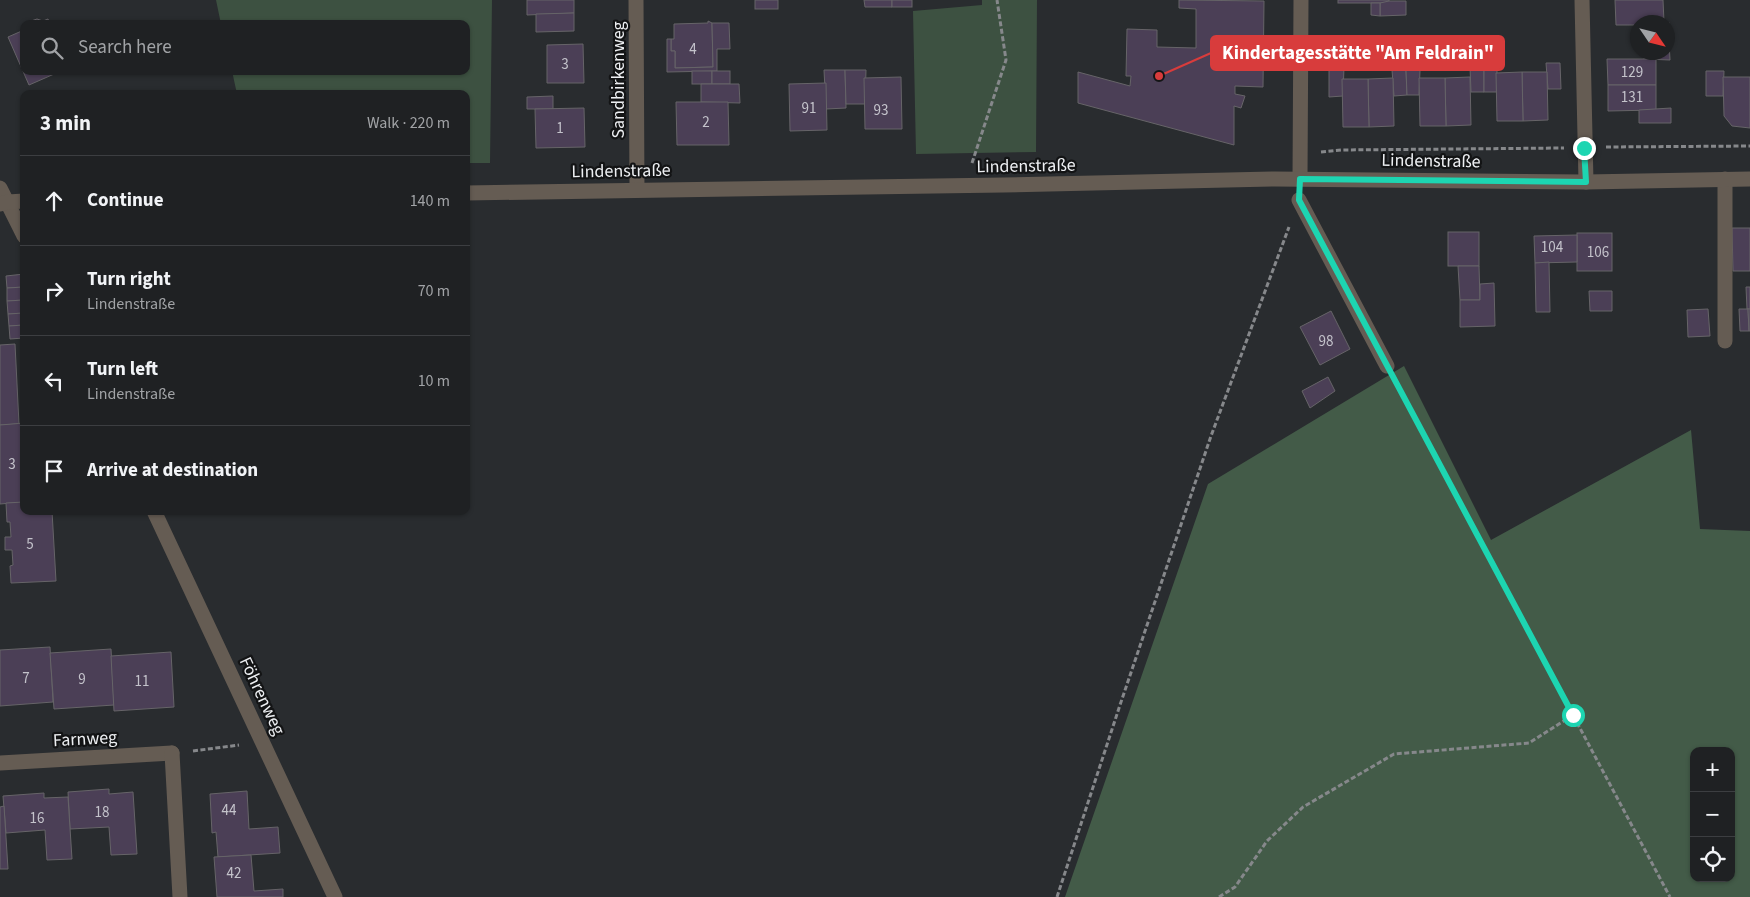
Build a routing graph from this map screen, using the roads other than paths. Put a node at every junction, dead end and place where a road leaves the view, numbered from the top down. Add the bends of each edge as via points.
1 (636, 0) edge
2 (1301, 0) edge
3 (1582, 0) edge
4 (1300, 179) junction
5 (1725, 179) junction
6 (1750, 179) edge
7 (1586, 182) junction
8 (0, 188) edge
9 (637, 190) junction
10 (470, 193) edge
11 (1299, 200) road end
12 (20, 202) edge
13 (4, 203) edge
14 (20, 229) edge
15 (1724, 342) dead end
16 (1387, 366) road end
17 (156, 515) edge
18 (0, 763) edge
19 (180, 897) edge
20 (336, 897) edge

1 - 9 street, Sandbirkenweg
2 - 4 street
3 - 7 street
4 - 7 street, Lindenstraße
4 - 9 street, Lindenstraße
5 - 6 street, Lindenstraße
5 - 7 street, Lindenstraße
5 - 15 street
8 - 13 street
9 - 10 street, Lindenstraße
11 - 16 street
12 - 13 street
13 - 14 street
17 - 20 street, Föhrenweg
18 - 19 street, Farnweg via 172,753

